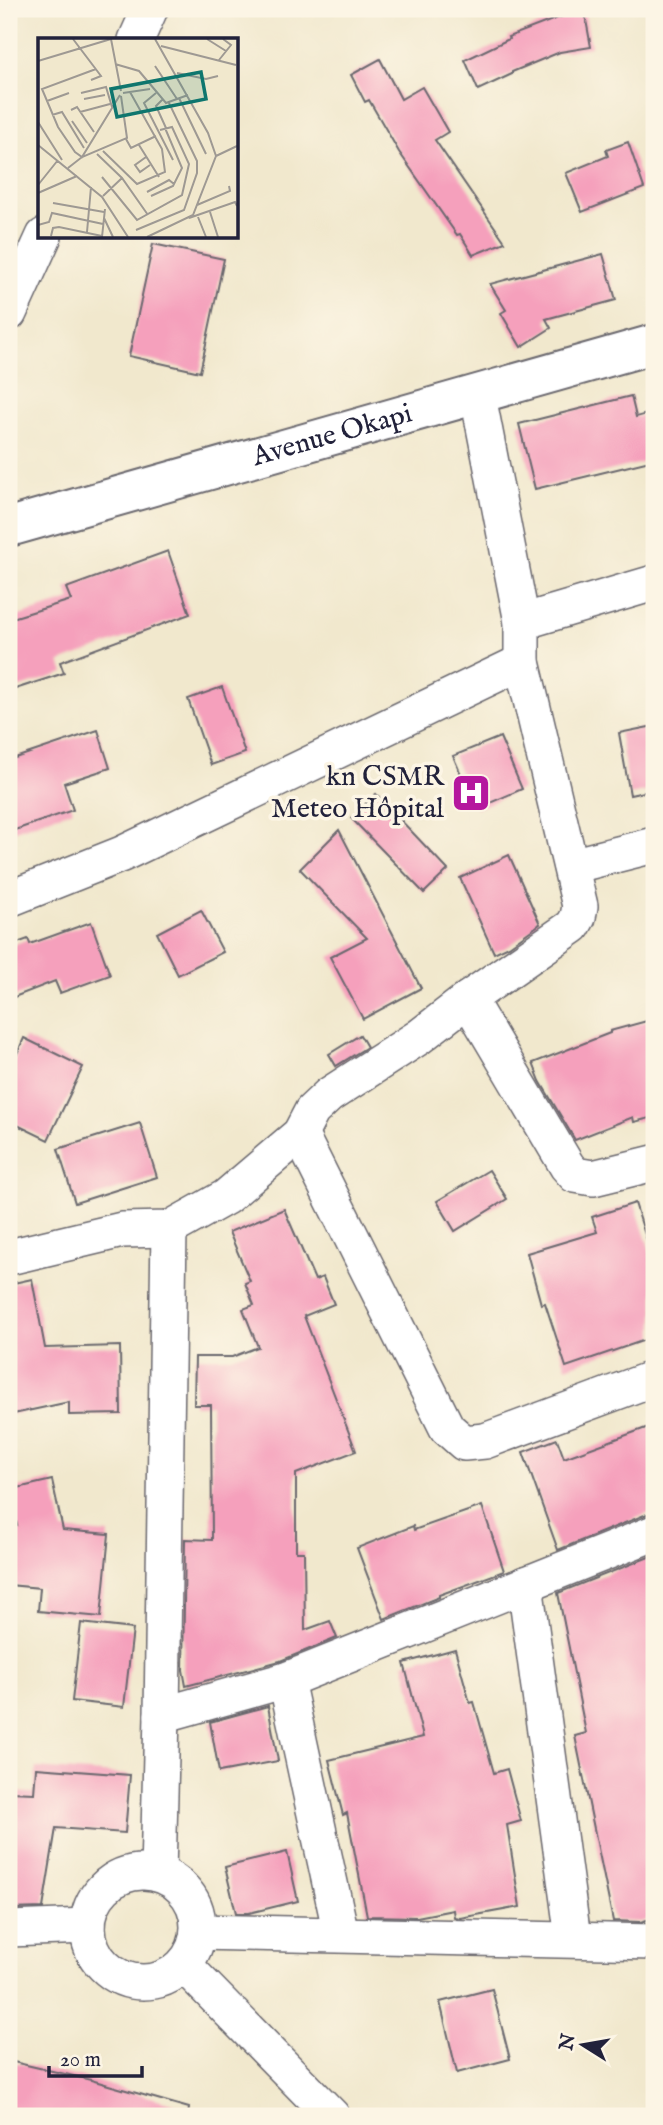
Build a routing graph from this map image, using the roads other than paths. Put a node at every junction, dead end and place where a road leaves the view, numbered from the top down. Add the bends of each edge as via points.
1 (150, 9) edge
2 (136, 38) edge
3 (43, 238) edge
4 (9, 313) edge
5 (654, 344) edge
6 (478, 396) junction
7 (9, 527) edge
8 (654, 583) edge
9 (522, 622) junction
10 (522, 662) junction
11 (654, 845) edge
12 (571, 866) junction
13 (9, 899) edge
14 (468, 999) junction
15 (300, 1134) junction
16 (654, 1163) edge
17 (169, 1229) junction
18 (9, 1257) edge
19 (654, 1378) edge
20 (654, 1533) edge
21 (525, 1584) junction
22 (286, 1680) junction
23 (162, 1715) junction
24 (158, 1874) junction
25 (88, 1926) junction
26 (9, 1929) edge
27 (198, 1932) junction
28 (341, 1934) junction
29 (573, 1938) junction
30 (654, 1942) edge
31 (184, 1965) junction
32 (332, 2116) edge

1 - 2 street
3 - 4 street
5 - 6 street, Avenue Okapi
6 - 7 street, Avenue Okapi
6 - 9 street
8 - 9 street
9 - 10 street
10 - 12 street
10 - 13 street via 122,854
11 - 12 street
12 - 14 street via 580,906 573,926
14 - 15 street via 329,1096 312,1111
14 - 16 street via 575,1175 593,1178
15 - 17 street via 226,1197
15 - 19 street via 447,1428 464,1443 485,1441
17 - 18 street via 122,1230
17 - 23 street
20 - 21 street
21 - 22 street
21 - 29 street
22 - 23 street
22 - 28 street
23 - 24 street
24 - 25 street via 138,1872 103,1889 92,1906
24 - 27 street via 184,1889 197,1916
25 - 26 street
25 - 31 street via 97,1958 122,1979 155,1982
27 - 28 street
27 - 31 street
28 - 29 street
29 - 30 street
31 - 32 street

